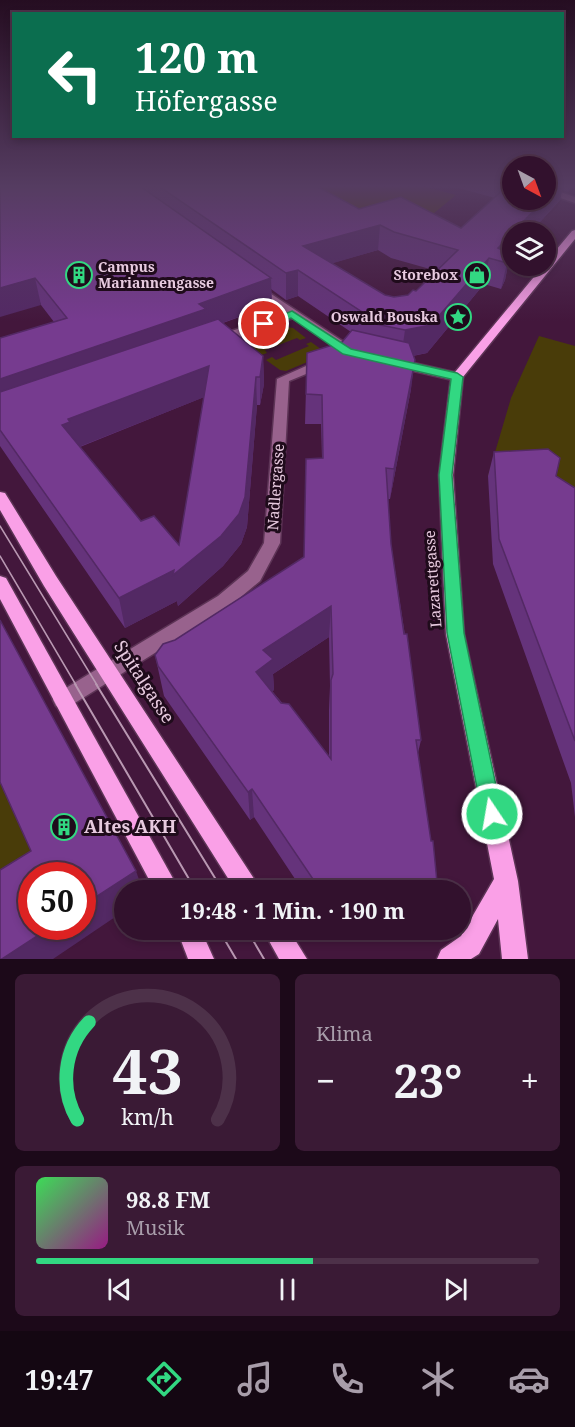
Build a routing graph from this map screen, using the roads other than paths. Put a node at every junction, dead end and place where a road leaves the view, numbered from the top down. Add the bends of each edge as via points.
1 (575, 233) edge
2 (249, 282) edge
3 (292, 314) junction
4 (208, 344) edge
5 (347, 352) junction
6 (457, 377) junction
7 (0, 497) edge
8 (0, 583) edge
9 (109, 673) junction
10 (63, 700) junction
11 (162, 880) edge
12 (243, 880) edge
13 (506, 881) junction
14 (193, 940) edge
15 (282, 940) edge
16 (201, 959) edge
17 (294, 959) edge
18 (450, 959) edge
19 (515, 959) edge

1 - 6 main road
2 - 3 street
3 - 4 street
3 - 5 street
5 - 6 street
5 - 9 street, Nadlergasse via 284,379 272,543 254,576 225,601
6 - 13 main road, Lazarettgasse via 446,475 455,633
7 - 9 main road, Spitalgasse
8 - 10 main road
9 - 10 street, Nadlergasse
9 - 12 main road, Spitalgasse
10 - 11 main road
13 - 18 main road via 470,945
13 - 19 main road, Lazarettgasse
14 - 16 main road
15 - 17 main road

